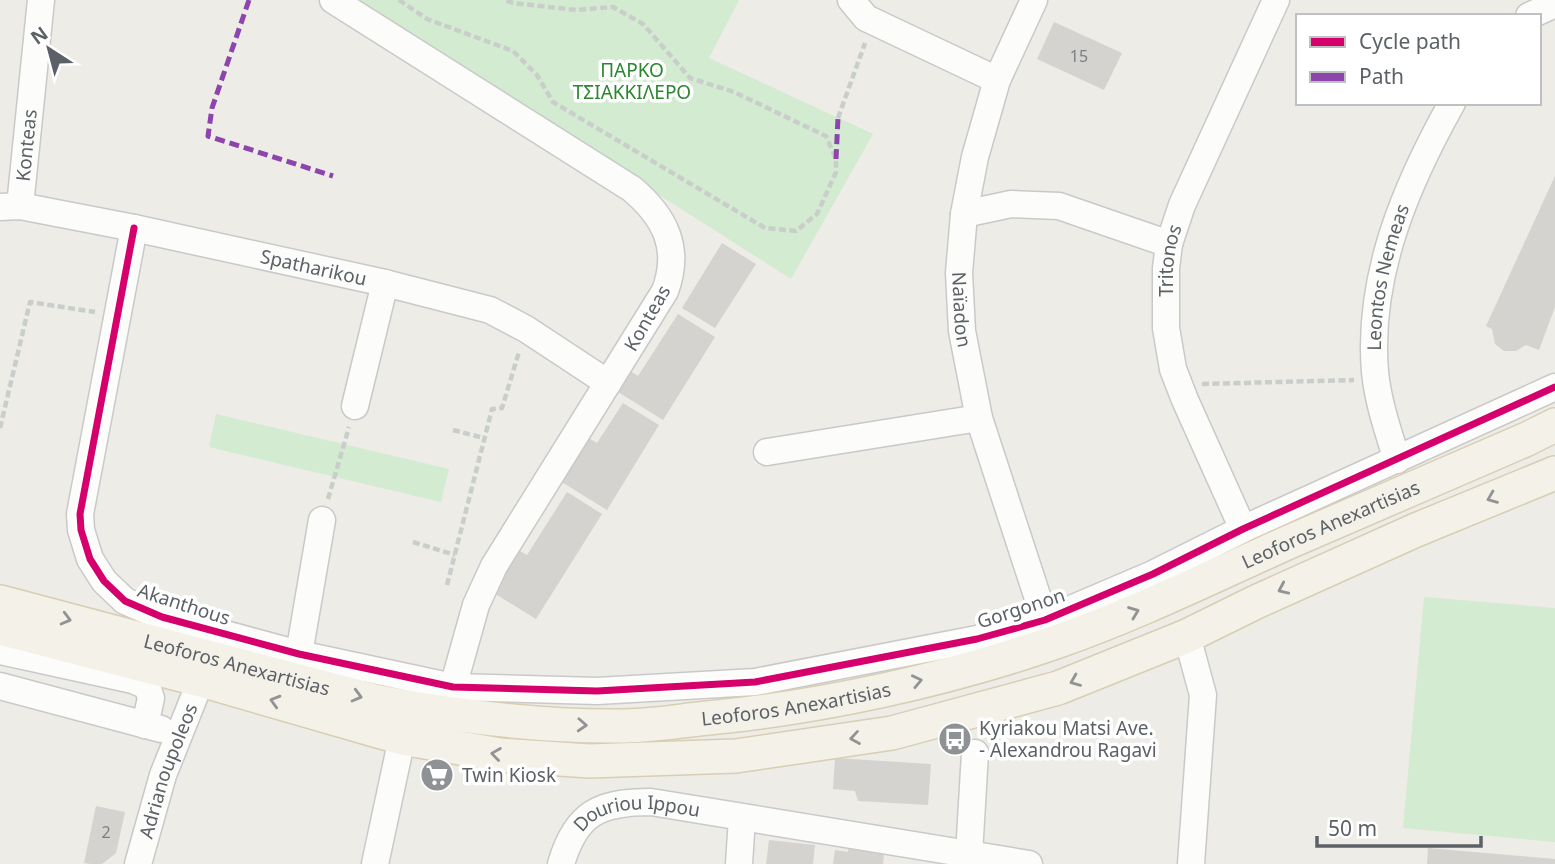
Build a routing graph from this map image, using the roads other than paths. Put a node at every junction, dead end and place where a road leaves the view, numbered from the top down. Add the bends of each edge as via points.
1 (41, 0) edge
2 (333, 0) edge
3 (851, 0) edge
4 (1034, 0) edge
5 (1276, 0) edge
6 (1555, 4) edge
7 (1534, 14) edge
8 (997, 80) junction
9 (1451, 105) edge
10 (10, 206) edge
11 (964, 214) junction
12 (134, 228) junction
13 (1169, 244) junction
14 (386, 283) junction
15 (608, 383) junction
16 (1555, 387) edge
17 (355, 406) road end
18 (979, 418) junction
19 (1555, 425) edge
20 (768, 452) dead end
21 (1397, 460) junction
22 (1555, 473) edge
23 (322, 520) road end
24 (1243, 529) junction
25 (0, 602) edge
26 (1045, 620) junction
27 (0, 628) edge
28 (1187, 636) junction
29 (0, 651) edge
30 (299, 654) junction
31 (201, 680) junction
32 (0, 687) edge
33 (453, 687) junction
34 (145, 725) junction
35 (178, 733) junction
36 (402, 738) junction
37 (975, 753) dead end
38 (741, 818) junction
39 (969, 854) junction
40 (138, 864) edge
41 (375, 864) edge
42 (561, 864) edge
43 (739, 864) edge
44 (1029, 864) edge
45 (1191, 864) edge

1 - 10 street, Konteas
2 - 15 street, Konteas via 632,189 656,212 669,242 671,276
3 - 8 street via 872,21
4 - 8 street, Naïadon
5 - 13 street, Tritonos via 1182,205
6 - 7 street
8 - 11 street, Naïadon
9 - 21 street, Leontos Nemeas via 1427,150 1389,244 1377,304 1376,380
10 - 12 street, Spatharikou
11 - 13 street via 1011,204 1059,206
11 - 18 street, Naïadon via 959,273 962,331
12 - 14 street, Spatharikou
12 - 30 street, Akanthous via 80,514 90,559 114,591 148,612
13 - 24 street, Tritonos via 1165,288 1168,350
14 - 15 street, Spatharikou via 490,310
14 - 17 street
15 - 33 street, Konteas via 484,585
16 - 21 street, Gorgonon
18 - 20 street
18 - 26 street, Naïadon
25 -> 19 main road, Leoforos Anexartisias via 378,702 441,713 614,727 746,714 956,673 1054,642 1153,605
21 - 24 street, Gorgonon
22 -> 28 main road, Leoforos Anexartisias via 1416,530
23 - 30 street
24 - 26 street, Gorgonon
26 - 33 street, Gorgonon via 976,639 755,682 597,691
27 - 31 main road, Leoforos Anexartisias
28 -> 36 main road, Leoforos Anexartisias via 1058,688 1005,703 892,733 736,756 589,761 500,755
28 - 45 street via 1203,695
29 - 34 street via 147,686 151,698
30 - 33 street, Akanthous
31 - 35 street, Adrianoupoleos
36 -> 31 main road, Leoforos Anexartisias
32 - 34 street
34 - 35 street
35 - 40 street, Adrianoupoleos
36 - 41 street
37 - 39 street
38 - 39 street, Douriou Ippou
38 - 42 street, Douriou Ippou via 651,802 601,807 580,823
38 - 43 street
39 - 44 street, Douriou Ippou

